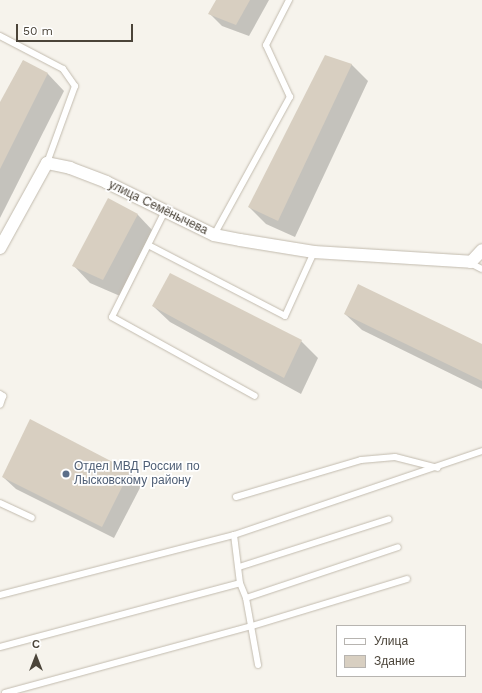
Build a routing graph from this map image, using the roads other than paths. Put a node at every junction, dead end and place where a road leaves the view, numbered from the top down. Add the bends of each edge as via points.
1 (289, 0) edge
2 (0, 36) edge
3 (46, 163) junction
4 (164, 213) junction
5 (214, 235) junction
6 (150, 246) junction
7 (0, 248) edge
8 (482, 250) edge
9 (314, 252) junction
10 (466, 261) junction
11 (482, 269) edge
12 (0, 394) edge
13 (255, 396) dead end
14 (0, 405) edge
15 (482, 451) edge
16 (438, 468) junction
17 (236, 497) dead end
18 (0, 503) edge
19 (32, 518) dead end
20 (389, 519) dead end
21 (234, 535) junction
22 (398, 547) dead end
23 (239, 567) junction
24 (407, 579) dead end
25 (240, 583) junction
26 (0, 595) edge
27 (246, 598) junction
28 (252, 626) junction
29 (0, 647) edge
30 (258, 665) dead end
31 (6, 693) edge

1 - 5 lane via 266,45 290,97
2 - 3 lane via 63,69 75,86
3 - 4 street, улица Семёнычева via 70,168 106,182
3 - 7 street
4 - 5 street, улица Семёнычева
4 - 6 lane
5 - 9 street, улица Семёнычева
6 - 9 lane via 285,316
6 - 13 lane via 112,317
8 - 10 street via 471,262
9 - 10 street, улица Семёнычева
10 - 11 lane
12 - 14 lane via 3,396
15 - 16 lane
16 - 17 lane via 395,457 361,460
16 - 21 lane
18 - 19 lane
20 - 23 lane
21 - 23 lane
21 - 26 lane
22 - 27 lane
23 - 25 lane
24 - 28 lane
25 - 27 lane
25 - 29 lane
27 - 28 lane
28 - 30 lane
28 - 31 lane

